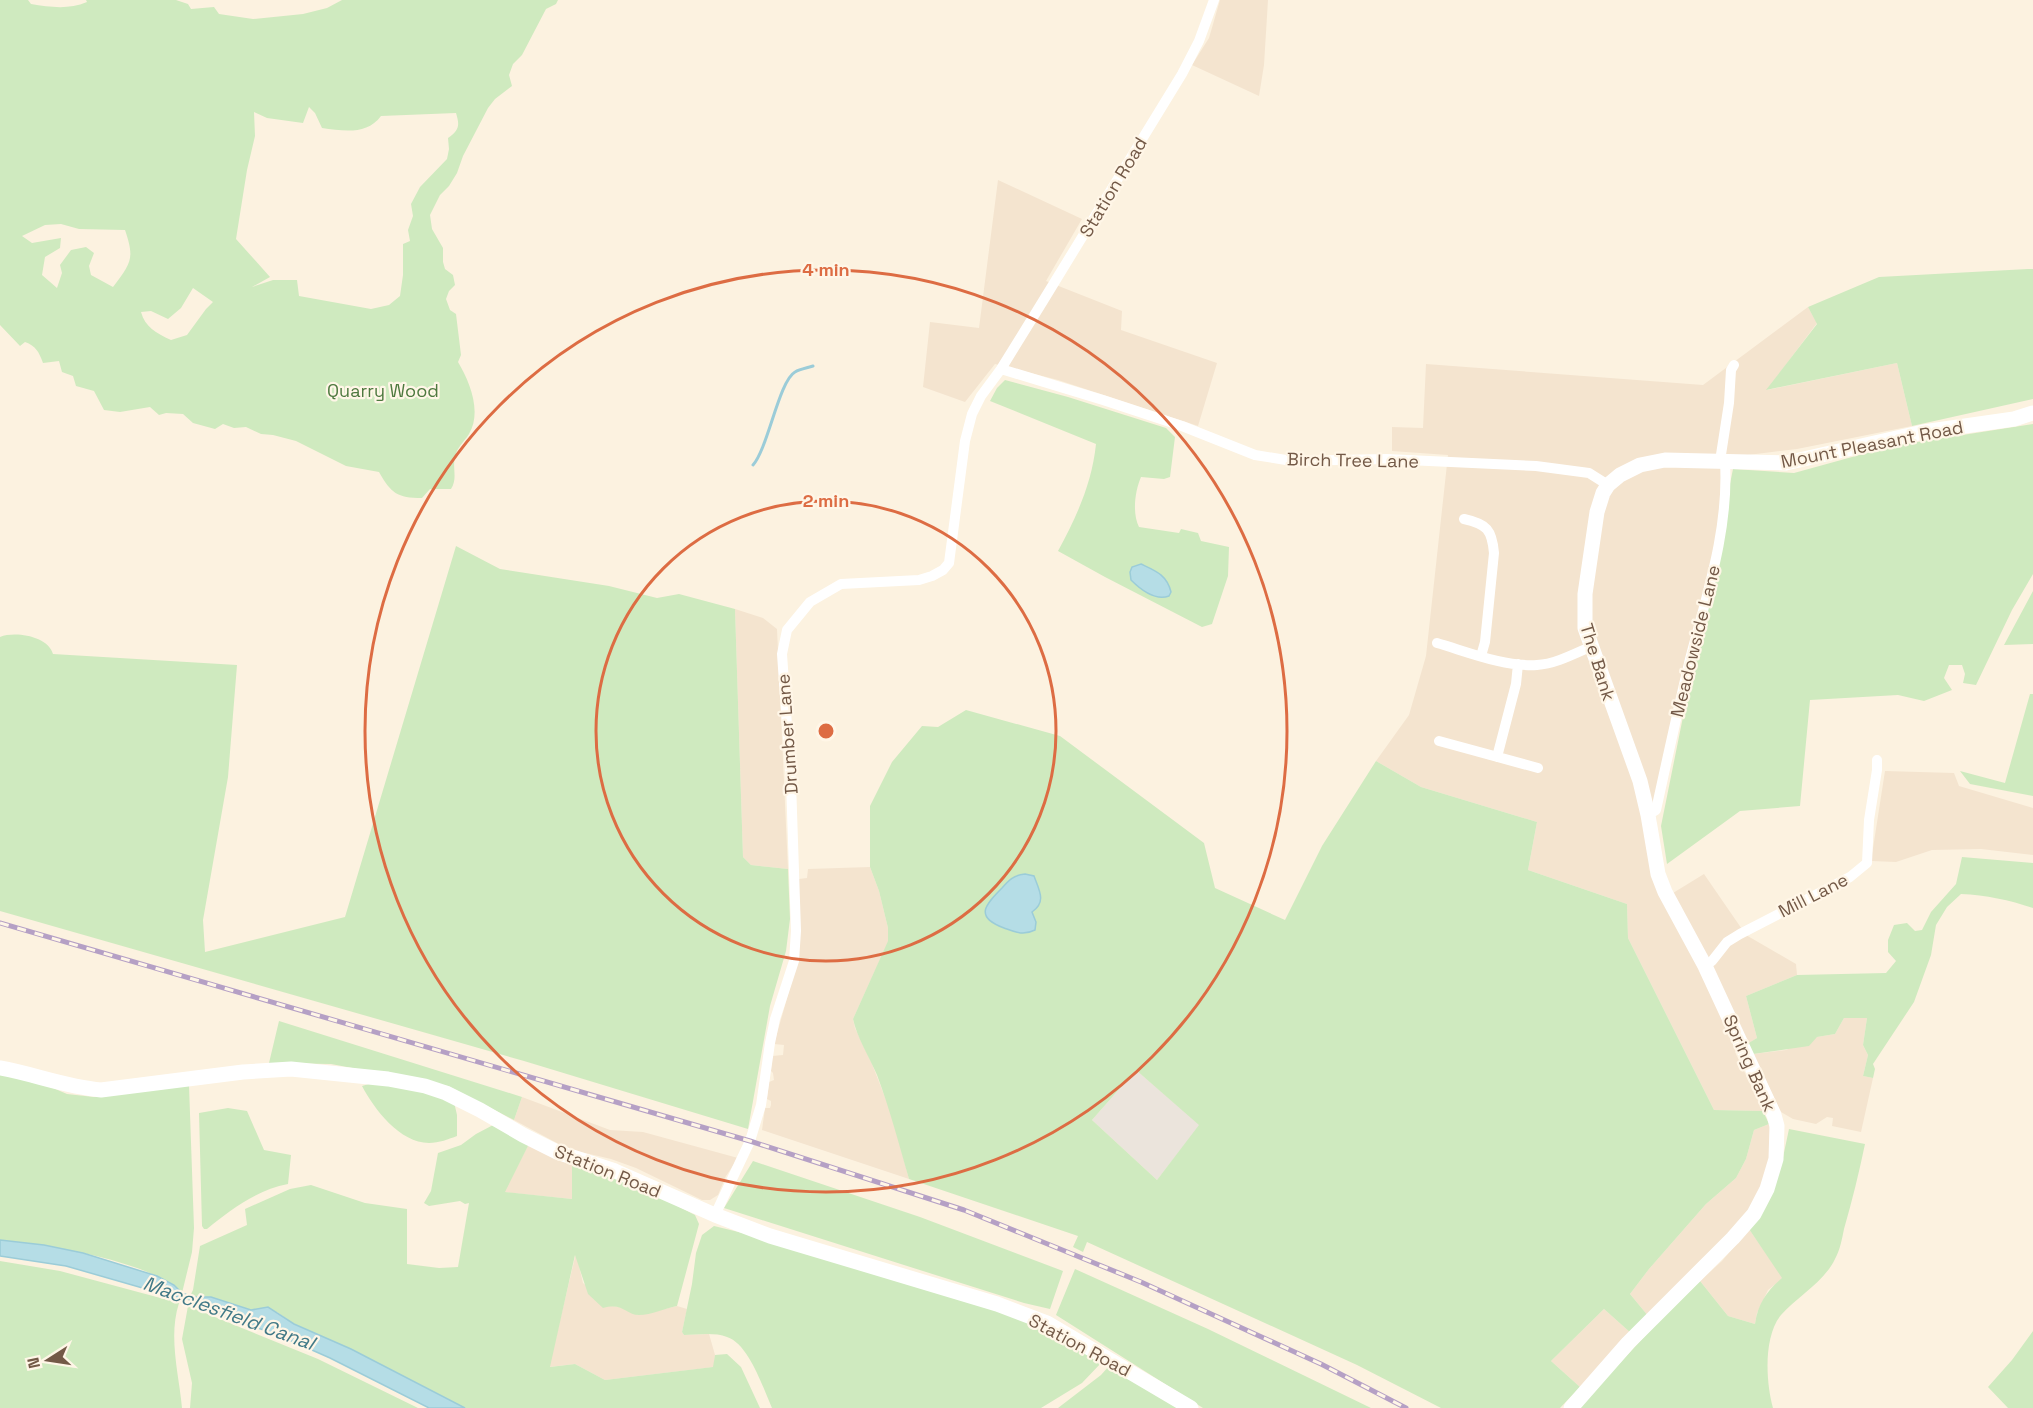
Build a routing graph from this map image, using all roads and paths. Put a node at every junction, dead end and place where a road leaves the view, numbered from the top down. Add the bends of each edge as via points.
1 (1214, 0) edge
2 (1734, 365) dead end
3 (1001, 369) junction
4 (2033, 413) edge
5 (1723, 461) junction
6 (1608, 484) junction
7 (1464, 519) dead end
8 (1437, 643) dead end
9 (1590, 647) junction
10 (1481, 656) junction
11 (1518, 664) junction
12 (1439, 741) dead end
13 (1497, 757) junction
14 (1876, 760) dead end
15 (1538, 768) dead end
16 (1648, 815) junction
17 (1652, 837) joint
18 (1705, 966) junction
19 (0, 1068) edge
20 (715, 1215) junction
21 (1191, 1408) edge
22 (1571, 1408) edge

1 - 3 street, Station Road via 1182,74
2 - 5 street, Meadowside Lane
3 - 6 street, Birch Tree Lane via 1159,418 1255,455 1292,461 1386,459 1536,466 1589,473
3 - 20 street, Drumber Lane via 981,396 965,441 950,563 919,580 841,584 810,602 788,630 782,654 791,782 794,961 774,1027 750,1142
4 - 5 street, Mount Pleasant Road via 1923,432 1786,463
5 - 6 street, Mount Pleasant Road via 1652,462
5 - 16 street, Meadowside Lane via 1727,484 1722,534 1656,810
6 - 9 street, The Bank via 1597,512 1585,594 1585,628
7 - 10 street via 1482,524 1493,542
8 - 10 street
9 - 11 street via 1549,663
9 - 16 street, The Bank via 1640,780
10 - 11 street
11 - 13 street
12 - 13 street
13 - 15 street
14 - 18 street, Mill Lane via 1867,863 1727,942
16 - 17 street, The Bank
17 - 18 street, Spring Bank via 1665,892
18 - 22 street, Spring Bank via 1774,1115 1776,1159 1767,1189 1754,1214 1733,1238 1628,1343
19 - 20 street, Station Road via 101,1090 243,1072 291,1070 388,1078 446,1093 557,1152 615,1171
20 - 21 street, Station Road via 1047,1323

